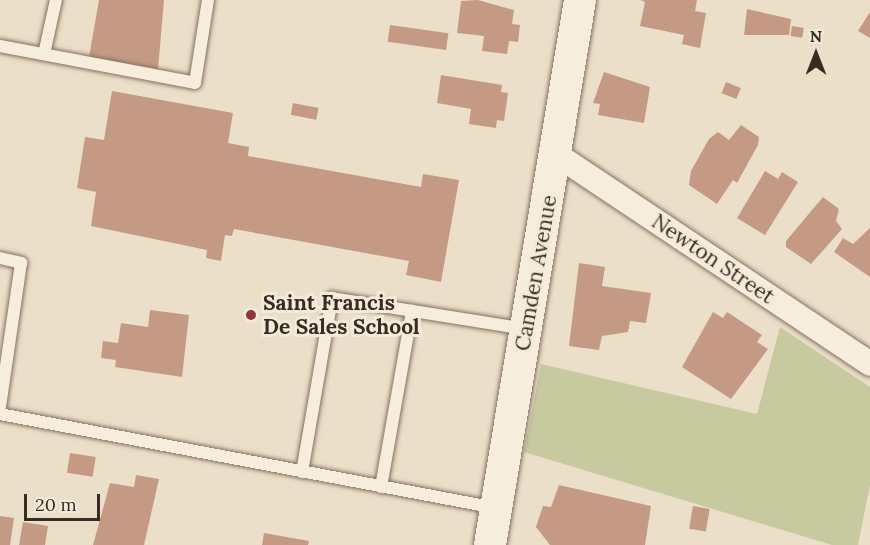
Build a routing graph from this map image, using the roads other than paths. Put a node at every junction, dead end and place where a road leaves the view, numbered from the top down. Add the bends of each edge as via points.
1 (56, 0) edge
2 (208, 0) edge
3 (580, 0) edge
4 (0, 46) edge
5 (44, 54) junction
6 (557, 154) junction
7 (0, 258) edge
8 (412, 311) junction
9 (526, 330) junction
10 (870, 364) edge
11 (0, 407) edge
12 (0, 414) edge
13 (302, 472) junction
14 (381, 487) junction
15 (496, 508) junction
16 (490, 545) edge

1 - 5 lane
2 - 5 lane via 195,82
3 - 6 street, Camden Avenue
4 - 5 lane
6 - 9 street, Camden Avenue
6 - 10 street, Newton Street
7 - 11 lane via 21,263
8 - 9 lane
8 - 13 lane via 332,298
8 - 14 lane
9 - 15 street, Camden Avenue
12 - 13 lane
13 - 14 lane
14 - 15 lane
15 - 16 street, Camden Avenue

